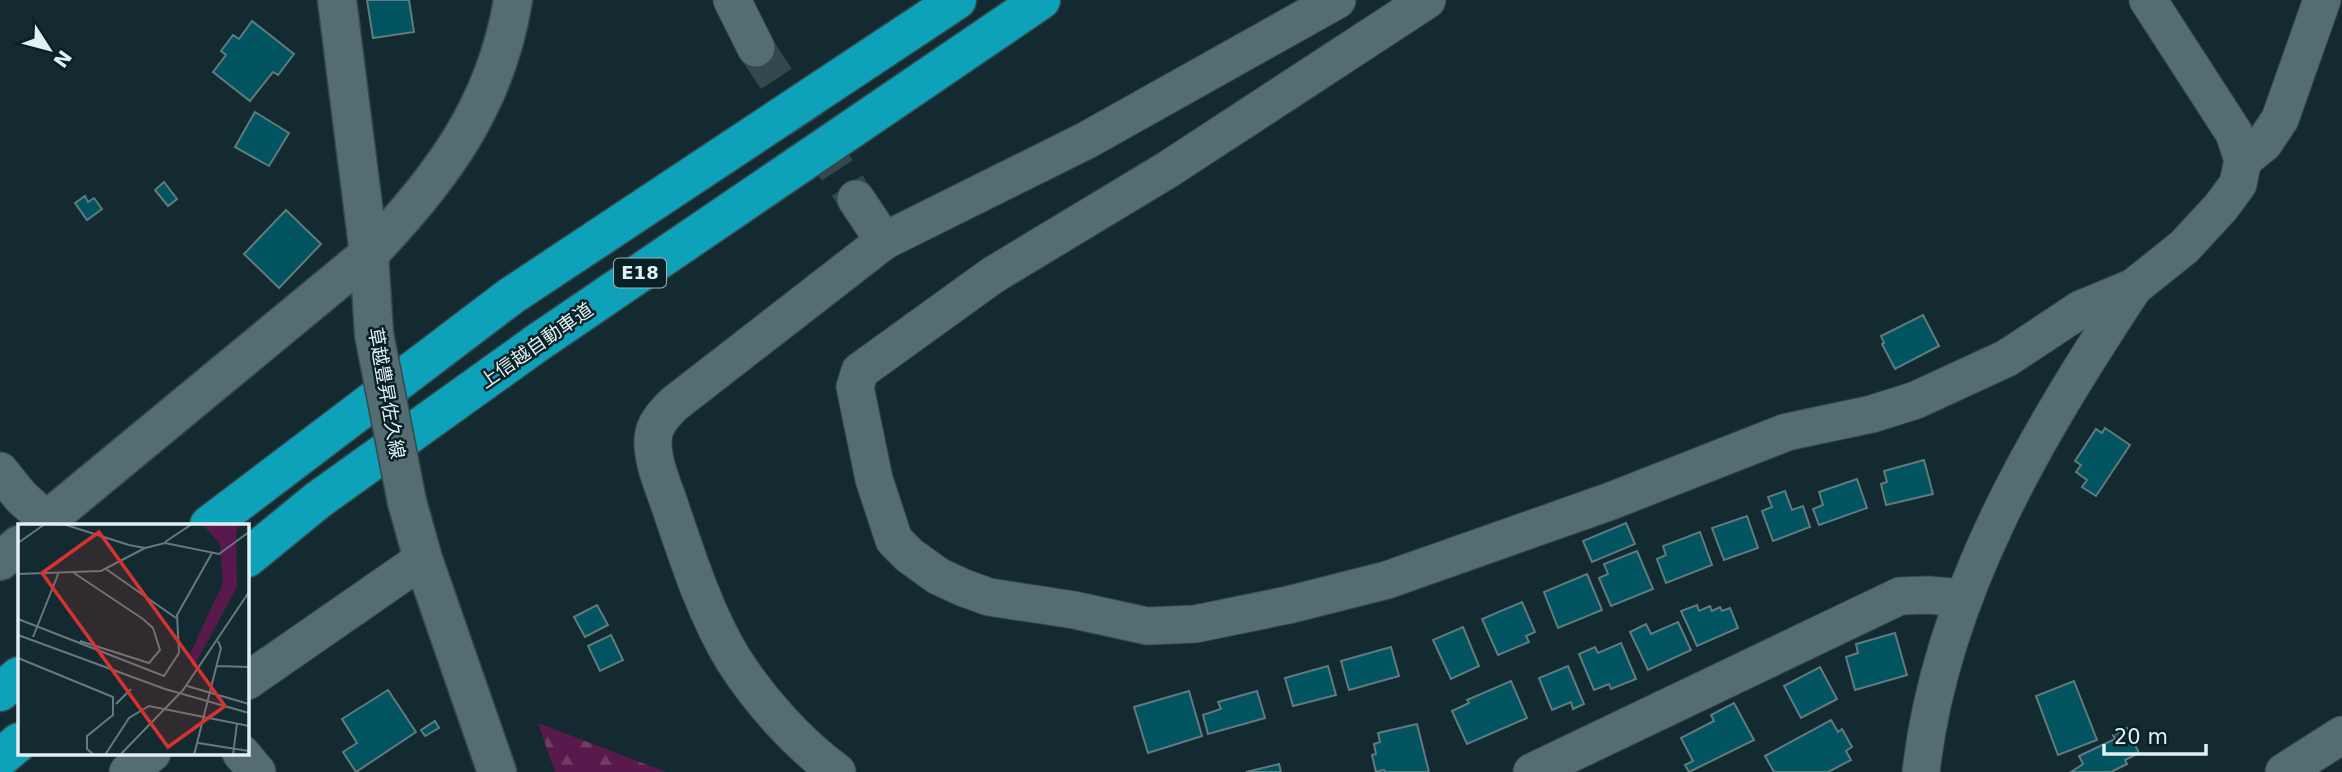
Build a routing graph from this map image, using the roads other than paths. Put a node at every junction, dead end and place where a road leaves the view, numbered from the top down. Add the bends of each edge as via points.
1 (337, 0) edge
2 (513, 0) edge
3 (732, 0) edge
4 (957, 0) edge
5 (1041, 0) edge
6 (1337, 0) edge
7 (1427, 0) edge
8 (2148, 0) edge
9 (2322, 0) edge
10 (756, 48) tunnel mouth
11 (2243, 160) junction
12 (856, 199) tunnel mouth
13 (884, 241) junction
14 (369, 254) junction
15 (2134, 287) junction
16 (0, 471) edge
17 (47, 523) edge
18 (210, 524) edge
19 (18, 546) edge
20 (248, 557) edge
21 (424, 559) junction
22 (0, 561) edge
23 (1964, 598) junction
24 (18, 677) edge
25 (248, 680) edge
26 (0, 692) edge
27 (2342, 735) edge
28 (18, 743) edge
29 (151, 754) edge
30 (242, 754) edge
31 (0, 758) edge
32 (128, 772) edge
33 (257, 772) edge
34 (497, 772) edge
35 (837, 772) edge
36 (1532, 772) edge
37 (1921, 772) edge
38 (2284, 772) edge

1 - 14 main road, 草越豊昇佐久線
2 - 14 main road via 498,60 464,136 439,176
3 - 10 street
4 - 18 highway, E18 via 511,296
5 - 20 highway, 上信越自動車道 / E18 via 537,343 318,500
6 - 13 street via 1087,140
7 - 15 street via 1167,170 993,275 860,372 855,387 874,480 894,540 909,555 938,576 989,597 1147,626 1195,625 1288,605 1401,575 1611,501 1787,432 1916,400 2007,358 2081,309
8 - 11 street via 2234,134
9 - 11 street via 2280,120 2264,143
11 - 15 street via 2238,184 2221,207 2184,247
12 - 13 street
13 - 35 street via 674,404 658,420 653,438 655,463 696,581 732,657 765,702
14 - 17 main road
14 - 21 main road, 草越豊昇佐久線, bridge via 374,334 407,502
15 - 23 street via 2038,442 1986,541
16 - 17 street
19 - 22 main road
21 - 25 street
21 - 34 main road, 草越豊昇佐久線
23 - 36 street via 1900,596
23 - 37 street via 1941,672
24 - 26 highway
27 - 38 street
28 - 31 highway
29 - 32 street
30 - 33 street

